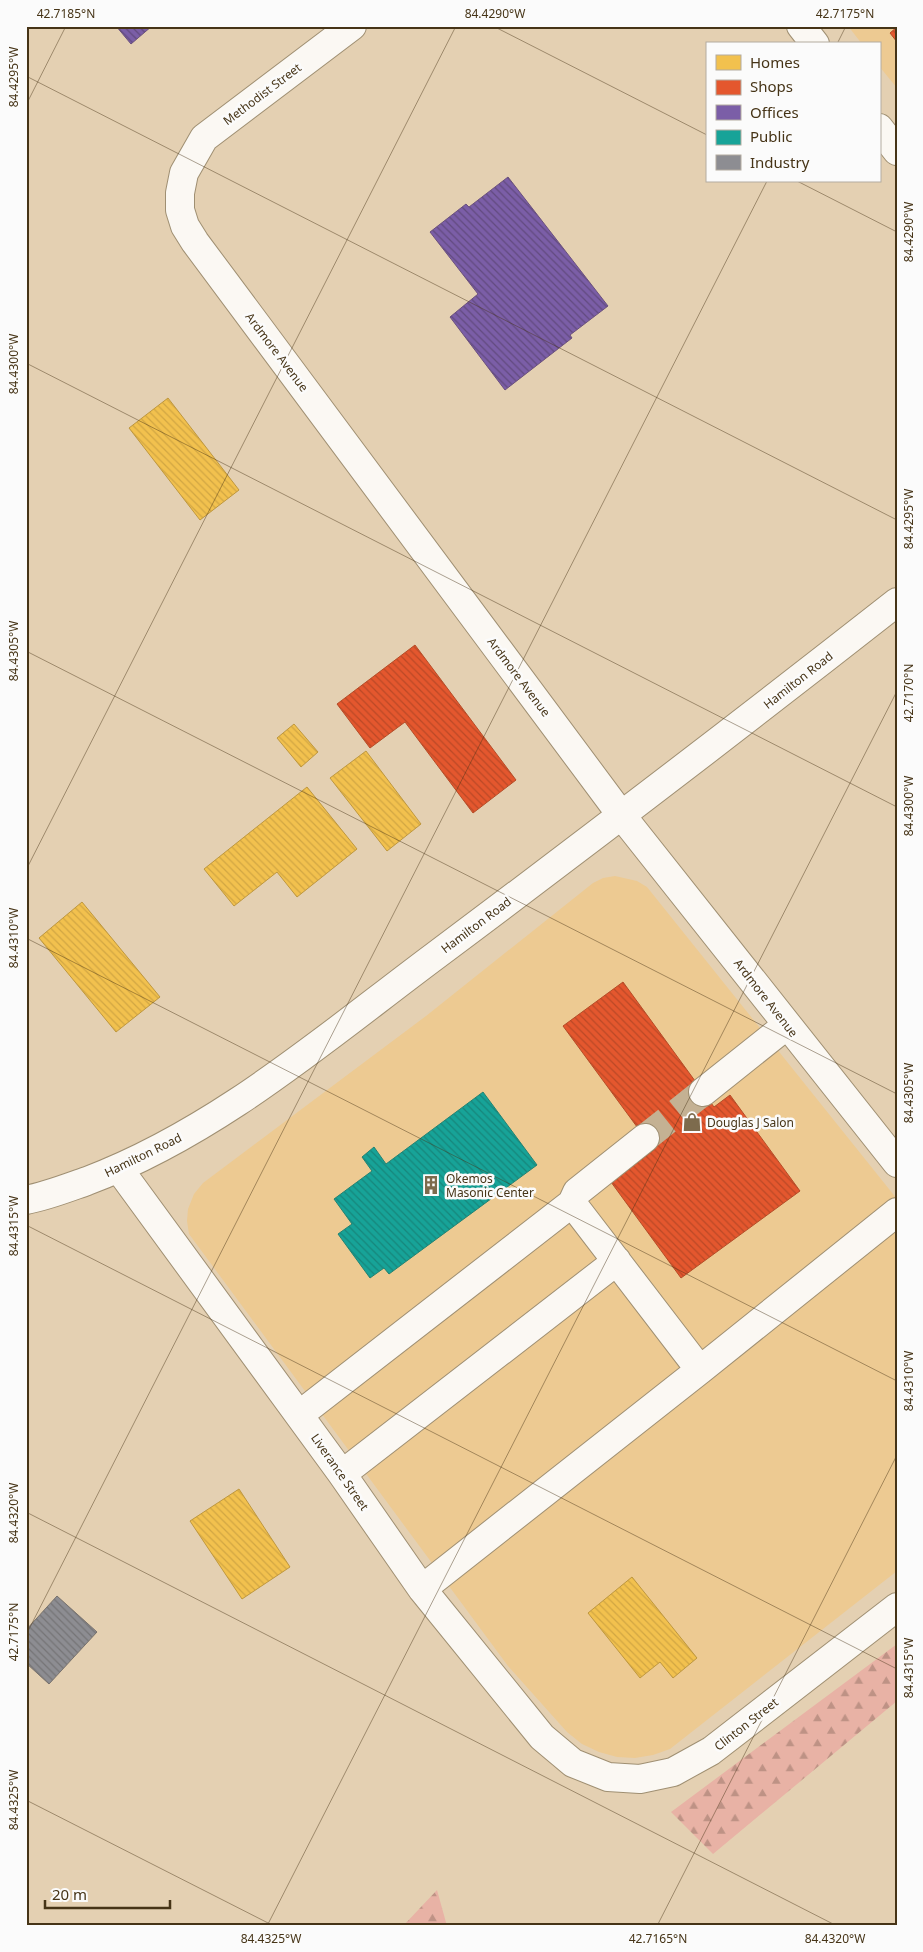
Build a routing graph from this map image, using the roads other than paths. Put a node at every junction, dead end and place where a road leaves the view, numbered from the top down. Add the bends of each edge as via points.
1 (352, 26) edge
2 (802, 26) edge
3 (814, 42) edge
4 (880, 129) edge
5 (897, 151) edge
6 (184, 173) joint
7 (897, 602) edge
8 (622, 816) junction
9 (787, 1025) junction
10 (703, 1092) tunnel mouth
11 (645, 1138) tunnel mouth
12 (897, 1163) edge
13 (119, 1169) junction
14 (26, 1200) edge
15 (572, 1204) junction
16 (897, 1212) edge
17 (617, 1261) junction
18 (700, 1370) junction
19 (299, 1415) junction
20 (342, 1474) junction
21 (422, 1589) junction
22 (897, 1606) edge
23 (573, 1764) joint

1 - 6 street, Methodist Street via 204,138
2 - 3 street
4 - 5 street
6 - 8 street, Ardmore Avenue via 180,210 195,242
7 - 8 street, Hamilton Road
8 - 9 street, Ardmore Avenue
8 - 13 street, Hamilton Road via 278,1074 203,1125
9 - 10 street
9 - 12 street, Ardmore Avenue
11 - 15 street via 577,1192
13 - 14 street, Hamilton Road
13 - 19 street, Liverance Street
15 - 17 street
15 - 19 street
16 - 18 street
17 - 18 street
17 - 20 street
18 - 21 street
19 - 20 street, Liverance Street
20 - 21 street, Liverance Street
21 - 23 street, Liverance Street via 542,1737
22 - 23 street, Clinton Street via 711,1751 673,1772 640,1779 608,1777

